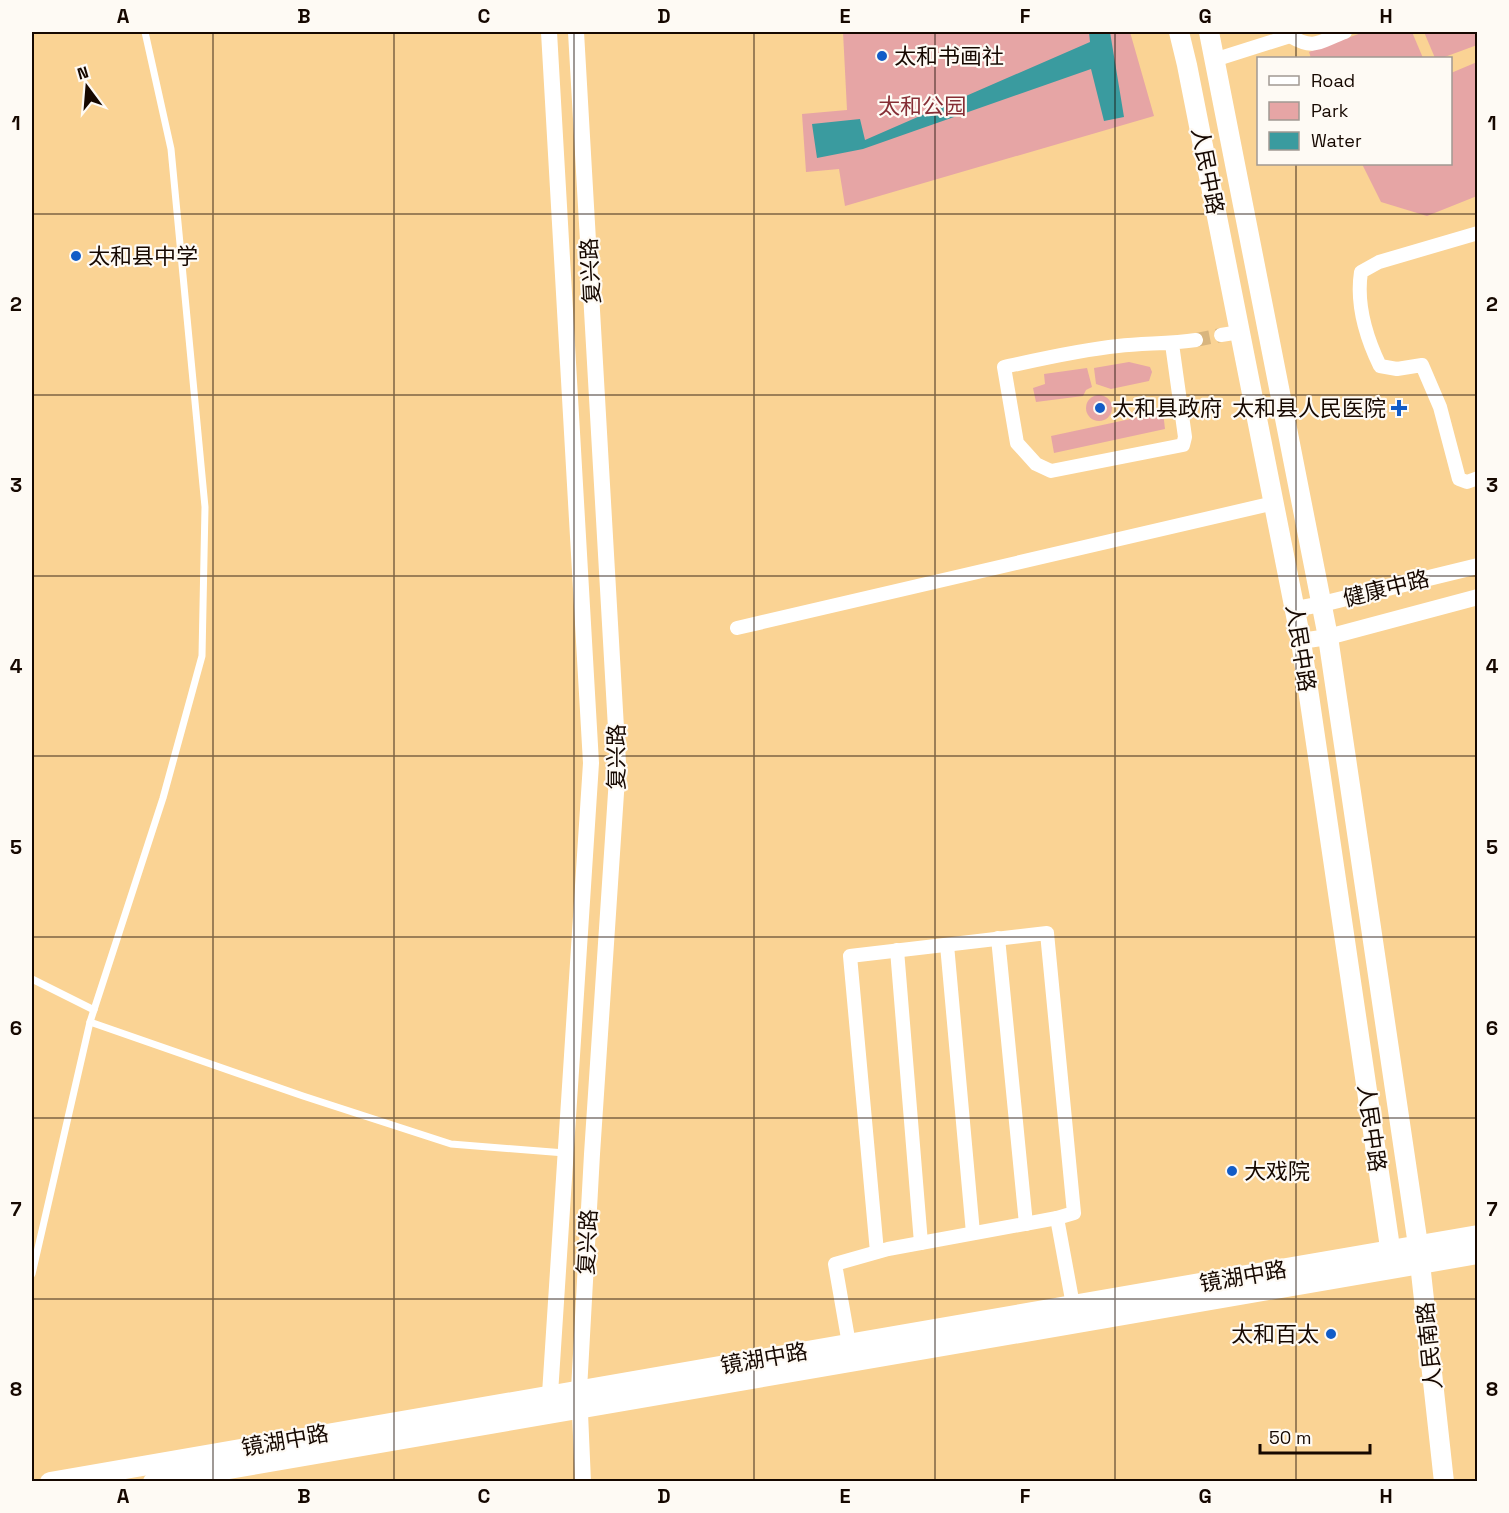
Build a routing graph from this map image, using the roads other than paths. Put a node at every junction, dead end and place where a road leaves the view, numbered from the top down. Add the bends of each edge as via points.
1 (146, 32) edge
2 (549, 32) edge
3 (576, 32) edge
4 (1179, 32) edge
5 (1209, 32) edge
6 (1345, 32) edge
7 (1291, 34) edge
8 (1214, 60) junction
9 (1478, 233) edge
10 (1197, 340) tunnel mouth
11 (1172, 344) junction
12 (1478, 478) edge
13 (1274, 503) junction
14 (1478, 566) edge
15 (1478, 597) edge
16 (1322, 604) junction
17 (1295, 609) junction
18 (737, 628) dead end
19 (1328, 637) junction
20 (1301, 641) junction
21 (998, 938) junction
22 (947, 945) junction
23 (897, 950) junction
24 (32, 979) edge
25 (94, 1010) junction
26 (90, 1022) junction
27 (565, 1153) junction
28 (1057, 1218) junction
29 (1026, 1224) junction
30 (973, 1233) junction
31 (1478, 1235) edge
32 (921, 1243) junction
33 (877, 1252) junction
34 (1478, 1254) edge
35 (1419, 1255) junction
36 (1392, 1259) junction
37 (32, 1275) edge
38 (1073, 1305) junction
39 (849, 1344) junction
40 (579, 1399) junction
41 (548, 1403) junction
42 (50, 1482) edge
43 (153, 1482) edge
44 (584, 1482) edge
45 (1443, 1482) edge

1 - 25 lane via 171,149 205,507 202,656 163,798
2 - 27 street, 复兴路 via 591,763
3 - 40 street, 复兴路 via 618,763
4 - 13 main road, 人民中路 via 1231,334
5 - 8 main road, 人民中路
6 - 7 street via 1311,45
7 - 8 street
8 - 16 main road, 人民中路
9 - 12 street via 1379,262 1361,272 1359,286 1364,324 1380,366 1397,369 1422,365 1440,407 1459,479 1467,482
10 - 11 street
11 - 11 street via 1119,345 1004,367 1017,443 1036,464 1051,471 1183,445
13 - 17 main road, 人民中路
13 - 18 street
14 - 16 street, 健康中路
15 - 19 street, 健康中路
16 - 17 street, 健康中路
16 - 19 main road, 人民中路
17 - 20 main road, 人民中路
19 - 20 street, 健康中路
19 - 35 main road, 人民中路
20 - 36 main road, 人民中路
21 - 22 street
21 - 28 street via 1047,933 1074,1213
21 - 29 street
22 - 23 street
22 - 30 street
23 - 32 street
23 - 33 street via 850,956
24 - 25 lane
25 - 26 lane
26 - 27 lane via 451,1144
26 - 37 lane
27 - 41 street, 复兴路
28 - 29 street
28 - 38 street
29 - 30 street
30 - 32 street
31 - 35 main road, 镜湖中路
32 - 33 street
33 - 39 street via 835,1264
34 - 35 main road, 镜湖中路
35 - 36 main road, 镜湖中路
35 - 45 main road, 人民南路
36 - 38 main road, 镜湖中路
36 - 40 main road, 镜湖中路
38 - 39 main road, 镜湖中路
39 - 40 main road, 镜湖中路
40 - 41 main road, 镜湖中路
40 - 44 street, 复兴路
41 - 42 main road, 镜湖中路
41 - 43 main road, 镜湖中路

